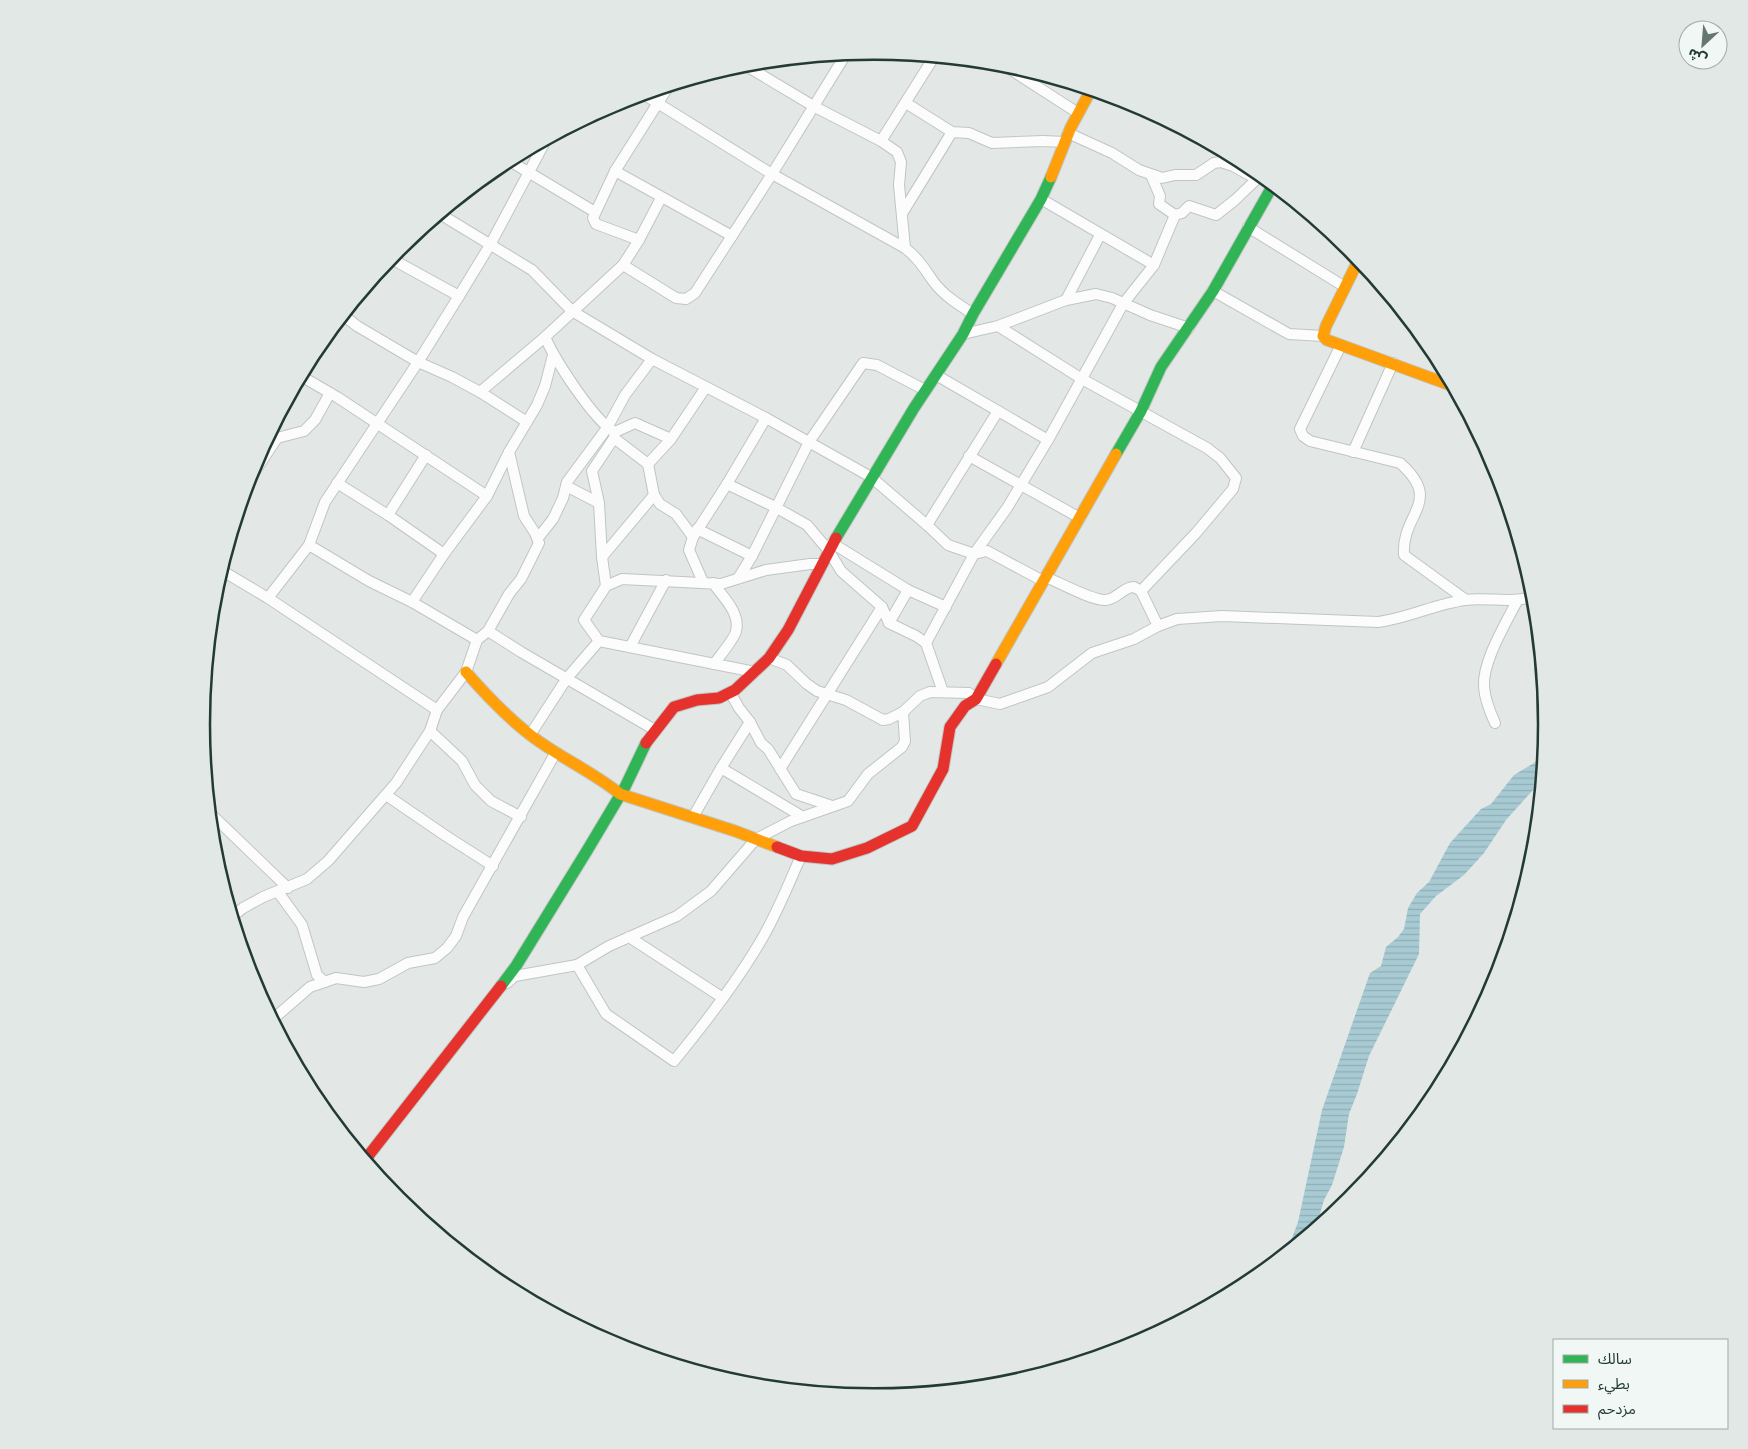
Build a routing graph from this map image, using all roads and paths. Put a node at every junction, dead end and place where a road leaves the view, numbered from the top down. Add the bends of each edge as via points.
1 (842, 61) edge
2 (931, 63) edge
3 (756, 71) edge
4 (1023, 78) edge
5 (664, 94) edge
6 (1088, 95) edge
7 (650, 99) edge
8 (906, 103) junction
9 (658, 104) junction
10 (815, 107) junction
11 (1078, 113) junction
12 (952, 132) junction
13 (1067, 138) junction
14 (881, 142) junction
15 (541, 150) edge
16 (516, 165) edge
17 (1234, 166) edge
18 (615, 171) junction
19 (529, 172) junction
20 (772, 174) junction
21 (1151, 175) junction
22 (1255, 180) edge
23 (1270, 191) edge
24 (661, 198) junction
25 (1040, 199) junction
26 (595, 212) junction
27 (903, 212) junction
28 (1174, 215) junction
29 (445, 217) edge
30 (1248, 227) junction
31 (1100, 235) junction
32 (732, 236) junction
33 (639, 240) junction
34 (490, 245) junction
35 (905, 248) junction
36 (397, 262) edge
37 (622, 265) junction
38 (1154, 265) junction
39 (1357, 268) edge
40 (1345, 287) junction
41 (1213, 291) junction
42 (459, 296) junction
43 (1066, 300) junction
44 (1123, 304) junction
45 (572, 311) junction
46 (973, 314) junction
47 (348, 319) edge
48 (998, 326) junction
49 (1189, 328) junction
50 (963, 334) junction
51 (1323, 336) junction
52 (545, 337) junction
53 (1341, 346) junction
54 (553, 355) junction
55 (652, 359) junction
56 (418, 362) junction
57 (1393, 363) junction
58 (936, 376) junction
59 (1082, 379) junction
60 (306, 380) edge
61 (1443, 382) edge
62 (706, 387) junction
63 (926, 390) junction
64 (480, 392) junction
65 (330, 393) junction
66 (998, 411) junction
67 (1141, 411) junction
68 (766, 418) junction
69 (527, 422) junction
70 (378, 423) junction
71 (612, 432) junction
72 (671, 439) junction
73 (1048, 440) junction
74 (808, 442) junction
75 (270, 449) edge
76 (509, 452) junction
77 (1353, 452) junction
78 (426, 455) junction
79 (970, 456) junction
80 (581, 462) junction
81 (648, 464) junction
82 (592, 471) junction
83 (871, 477) junction
84 (337, 483) junction
85 (726, 484) junction
86 (1021, 485) junction
87 (566, 486) junction
88 (654, 495) junction
89 (487, 496) junction
90 (599, 503) junction
91 (775, 508) junction
92 (388, 515) junction
93 (1080, 518) junction
94 (927, 525) junction
95 (695, 533) junction
96 (538, 538) junction
97 (308, 544) junction
98 (831, 547) junction
99 (444, 554) junction
100 (974, 554) junction
101 (752, 556) junction
102 (602, 557) junction
103 (821, 564) junction
104 (227, 574) edge
105 (740, 577) junction
106 (1045, 579) junction
107 (666, 580) junction
108 (708, 582) junction
109 (606, 586) junction
110 (908, 590) junction
111 (1141, 591) junction
112 (268, 598) junction
113 (1527, 598) edge
114 (1466, 600) junction
115 (1517, 601) junction
116 (412, 602) junction
117 (882, 606) junction
118 (946, 607) junction
119 (889, 624) junction
120 (1158, 626) junction
121 (488, 631) junction
122 (477, 640) junction
123 (599, 641) junction
124 (926, 643) junction
125 (630, 647) junction
126 (769, 658) junction
127 (714, 664) junction
128 (466, 672) junction
129 (755, 672) junction
130 (567, 678) junction
131 (730, 692) junction
132 (943, 692) junction
133 (826, 694) junction
134 (976, 698) junction
135 (437, 710) junction
136 (904, 712) junction
137 (750, 722) junction
138 (1495, 724) dead end
139 (655, 730) junction
140 (430, 731) junction
141 (530, 735) junction
142 (556, 752) junction
143 (722, 768) junction
144 (780, 769) junction
145 (620, 794) junction
146 (386, 795) junction
147 (832, 806) junction
148 (521, 817) junction
149 (693, 817) junction
150 (803, 817) junction
151 (216, 820) edge
152 (756, 839) junction
153 (801, 856) junction
154 (494, 866) junction
155 (283, 890) junction
156 (237, 913) edge
157 (629, 937) junction
158 (577, 965) junction
159 (325, 982) junction
160 (494, 995) junction
161 (723, 998) junction
162 (277, 1016) edge
163 (368, 1156) edge

1 - 10 street
2 - 8 street
3 - 10 street
4 - 11 street
5 - 9 street
6 - 11 street
7 - 9 street
8 - 12 street
8 - 14 street
9 - 18 street
9 - 20 street
10 - 14 street
10 - 20 street
11 - 13 street
12 - 13 street via 969,133 992,143
12 - 27 street
13 - 21 street via 1112,153
13 - 25 street
14 - 27 street via 897,152 901,162 899,184
15 - 19 street
16 - 19 street
17 - 21 street via 1221,162 1196,175 1162,178
18 - 24 street
18 - 26 street
19 - 26 street
19 - 34 street
20 - 32 street
20 - 35 street
21 - 28 street via 1160,196 1159,204
22 - 28 street via 1216,214 1189,206
23 - 30 street
24 - 32 street
24 - 33 street
25 - 31 street
25 - 46 street
26 - 33 street via 593,221 596,224
27 - 35 street
28 - 38 street
29 - 34 street
30 - 40 street
30 - 41 street
31 - 38 street
31 - 43 street
32 - 37 street via 695,293 686,299 672,297
33 - 37 street
34 - 42 street
34 - 45 street via 532,270
35 - 46 street via 921,262 934,282
36 - 42 street
37 - 45 street
38 - 44 street
39 - 40 street
40 - 51 street
41 - 49 street
41 - 51 street via 1289,334
42 - 56 street
43 - 44 street via 1096,294
43 - 48 street
44 - 49 street
44 - 59 street
45 - 52 street
45 - 55 street
46 - 50 street
47 - 56 street
48 - 50 street
48 - 59 street
49 - 67 street via 1161,367
50 - 58 street
51 - 53 street
52 - 54 street
52 - 64 street
53 - 57 street
53 - 77 street via 1300,429 1302,436 1310,441
54 - 69 street via 545,386
54 - 71 street
55 - 62 street
55 - 71 street via 625,395
56 - 64 street
56 - 70 street
57 - 61 street
57 - 77 street
58 - 63 street
58 - 66 street
59 - 67 street
59 - 73 street
60 - 65 street
62 - 68 street
62 - 72 street
63 - 74 street via 877,365 862,363
63 - 83 street
64 - 69 street
65 - 70 street
65 - 75 street via 304,430 277,438
66 - 73 street
66 - 79 street
67 - 93 street
67 - 111 street via 1207,448 1236,478 1233,489
68 - 74 street
68 - 85 street
69 - 76 street
70 - 78 street
70 - 84 street
71 - 72 street via 635,423
71 - 80 street
71 - 81 street
71 - 82 street
72 - 81 street
73 - 86 street
74 - 83 street
74 - 91 street
76 - 89 street
76 - 96 street via 524,516
77 - 114 street via 1400,462 1418,481 1419,504 1403,543 1404,555
78 - 89 street
78 - 92 street
79 - 86 street
79 - 94 street
80 - 82 street
80 - 87 street
81 - 88 street
82 - 90 street
83 - 94 street
83 - 98 street
84 - 92 street
84 - 97 street via 325,502
85 - 91 street
85 - 95 street
86 - 93 street
86 - 100 street
87 - 90 street
87 - 96 street via 552,519
88 - 95 street via 660,504 676,514
88 - 102 street
89 - 99 street
90 - 102 street
91 - 98 street via 807,525
91 - 101 street
92 - 99 street
93 - 106 street
94 - 100 street via 948,545
95 - 101 street
95 - 108 street via 690,550
96 - 121 street via 521,579
97 - 112 street
97 - 116 street via 369,581
98 - 103 street
98 - 110 street
98 - 117 street via 841,571
99 - 116 street
100 - 106 street via 987,551
100 - 118 street
101 - 105 street
102 - 109 street
103 - 105 street via 766,570
103 - 126 street via 788,630
104 - 112 street
105 - 108 street via 721,584
106 - 111 street via 1106,600 1131,587
106 - 134 street
107 - 108 street
107 - 109 street via 622,579
107 - 125 street
108 - 127 street via 733,610 736,625 736,631
109 - 123 street via 584,620
110 - 118 street
110 - 119 street
111 - 120 street
112 - 135 street
113 - 115 street
114 - 115 street
114 - 120 street via 1378,622 1222,616 1177,620
115 - 138 street via 1494,647 1485,674 1485,696
116 - 122 street
117 - 119 street
117 - 133 street
118 - 124 street
119 - 124 street
120 - 134 street via 1134,639 1092,653 1048,687 1000,704
121 - 122 street
121 - 130 street
122 - 128 street
123 - 125 street
123 - 130 street
124 - 132 street
125 - 127 street
126 - 129 street
126 - 133 street via 788,665 807,684
127 - 129 street
128 - 135 street
128 - 141 street via 491,702
129 - 131 street
130 - 139 street
130 - 141 street
131 - 137 street
131 - 139 street via 719,698 674,707
132 - 134 street via 969,693
132 - 136 street via 920,696
133 - 136 street via 846,700 883,720
133 - 144 street
134 - 153 street via 953,721 943,769 912,826 848,855 832,859
135 - 140 street
136 - 147 street via 905,741 902,747 868,774 848,800
137 - 143 street
137 - 144 street
139 - 145 street
140 - 146 street
140 - 148 street via 462,761 475,785 491,801
141 - 142 street
142 - 145 street
142 - 148 street
143 - 149 street
143 - 150 street
144 - 147 street via 796,794
145 - 149 street
145 - 160 street via 516,966
146 - 154 street
146 - 155 street via 328,861 307,879
147 - 150 street
148 - 154 street
149 - 152 street
150 - 152 street
151 - 155 street
152 - 153 street
152 - 157 street via 711,891 693,905 678,916
153 - 161 street via 765,934
154 - 159 street via 463,917 456,936 435,958 408,963 379,979 364,982 336,978
155 - 156 street via 263,897
155 - 159 street via 302,925 317,975
157 - 158 street
157 - 161 street
158 - 160 street via 515,976
158 - 161 street via 606,1014 674,1061
159 - 162 street via 310,987
160 - 163 street

